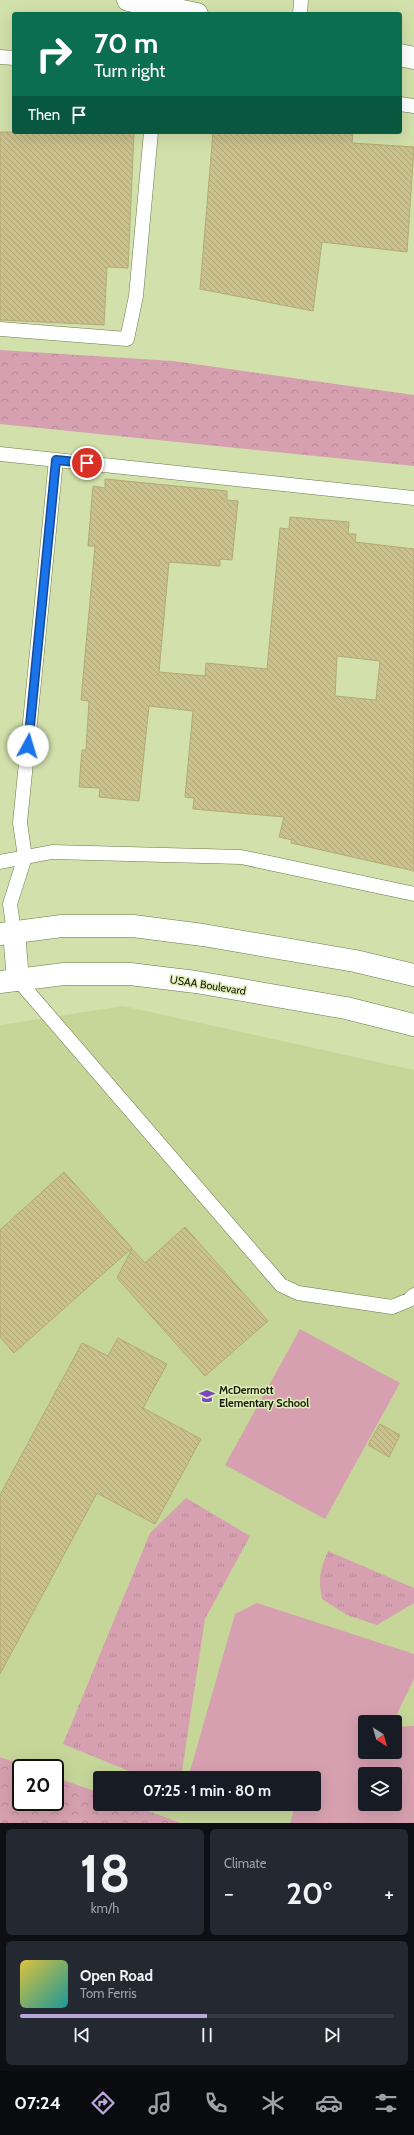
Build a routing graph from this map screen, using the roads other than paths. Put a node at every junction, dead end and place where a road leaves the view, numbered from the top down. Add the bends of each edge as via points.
1 (128, 0) edge
2 (301, 0) edge
3 (160, 10) edge
4 (178, 12) edge
5 (300, 12) edge
6 (402, 55) edge
7 (0, 57) edge
8 (12, 58) edge
9 (414, 58) edge
10 (402, 104) edge
11 (414, 106) edge
12 (152, 134) edge
13 (0, 329) edge
14 (0, 454) edge
15 (56, 460) junction
16 (414, 498) edge
17 (25, 857) junction
18 (0, 862) edge
19 (414, 894) edge
20 (7, 933) edge
21 (414, 975) edge
22 (9, 981) edge
23 (414, 1025) edge
24 (414, 1295) edge

1 - 3 street
2 - 5 lane
3 - 4 street
6 - 9 street
7 - 8 lane
10 - 11 lane
12 - 13 lane via 136,296 127,339
14 - 15 lane
15 - 16 lane
15 - 17 lane via 20,823
17 - 18 lane
17 - 19 lane via 52,852 241,857
17 - 20 lane via 10,904
20 - 21 street via 62,926 133,926 203,934 355,961
20 - 22 street
22 - 23 street, USAA Boulevard via 64,974 130,974 196,982 338,1007
22 - 24 lane via 281,1285 298,1293 392,1307

